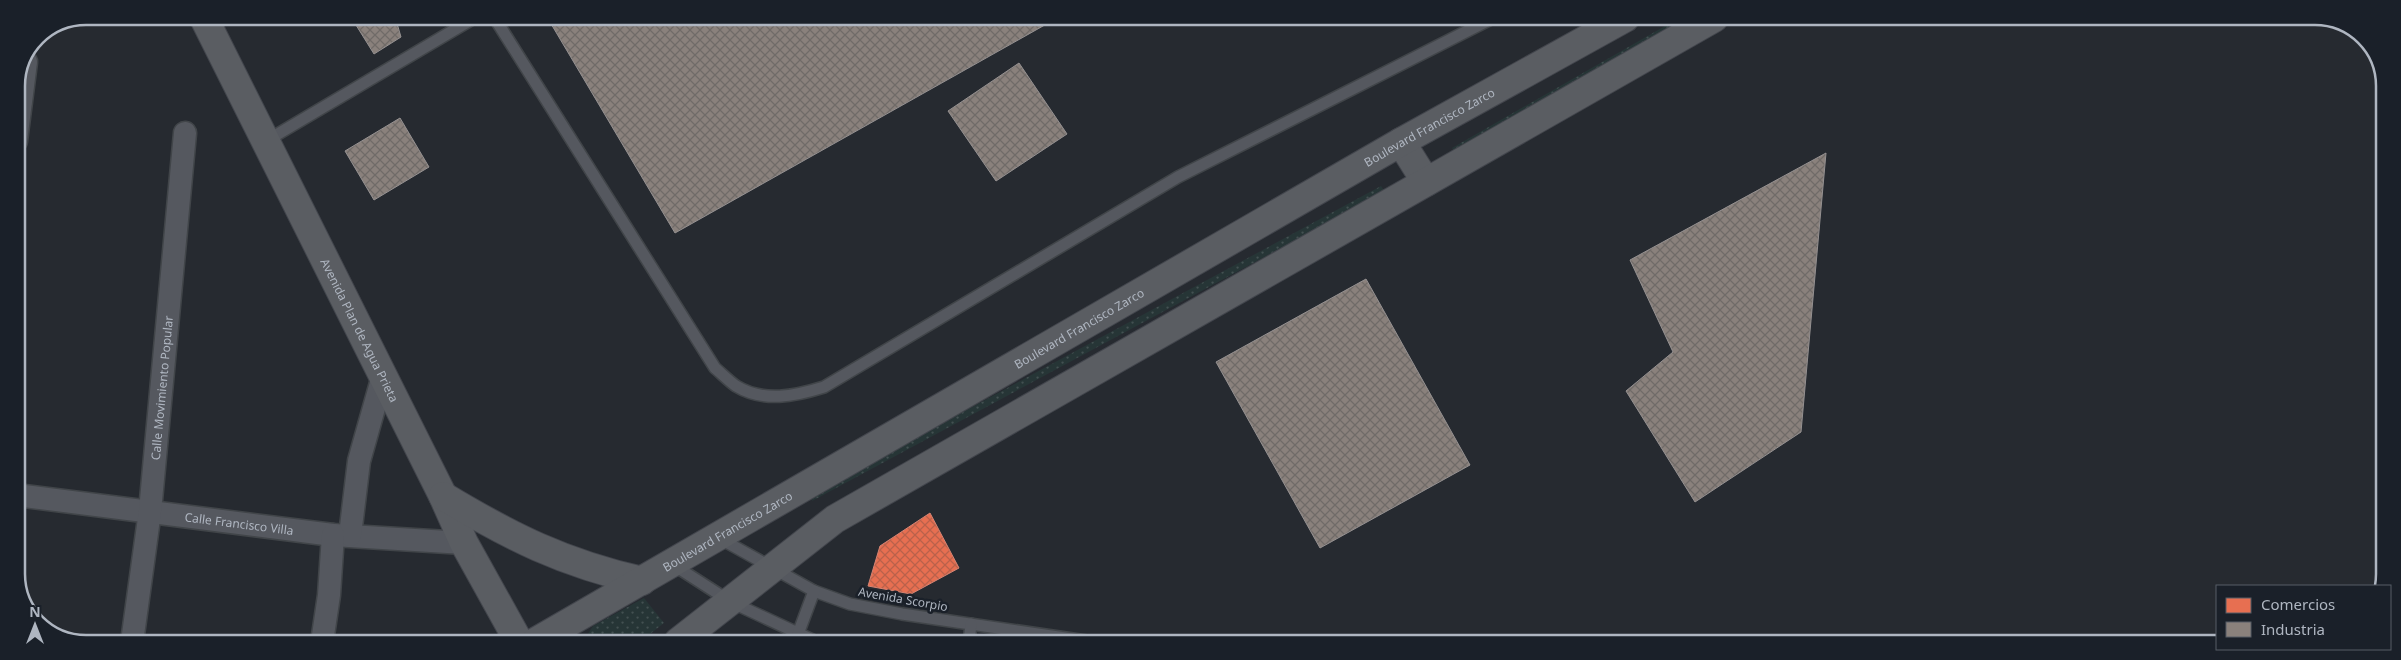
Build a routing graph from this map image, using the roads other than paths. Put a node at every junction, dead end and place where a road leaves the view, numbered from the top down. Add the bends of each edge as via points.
1 (208, 25) edge
2 (463, 25) edge
3 (499, 25) edge
4 (1479, 25) edge
5 (1612, 25) edge
6 (1702, 25) edge
7 (185, 133) dead end
8 (266, 142) junction
9 (1401, 142) junction
10 (1426, 182) junction
11 (383, 376) junction
12 (25, 496) edge
13 (443, 496) junction
14 (150, 511) junction
15 (342, 535) junction
16 (716, 536) junction
17 (464, 542) junction
18 (670, 563) junction
19 (773, 569) junction
20 (642, 580) junction
21 (814, 591) junction
22 (731, 602) junction
23 (971, 624) junction
24 (133, 635) edge
25 (323, 635) edge
26 (514, 635) edge
27 (547, 635) edge
28 (687, 635) edge
29 (792, 635) edge
30 (798, 635) edge
31 (970, 635) edge
32 (1050, 635) edge

1 - 8 main road, Avenida Plan de Agua Prieta
2 - 8 lane
3 - 4 lane via 715,368 737,386 769,397 799,395 824,387 1178,177
5 - 9 main road, Boulevard Francisco Zarco
6 - 10 main road
7 - 14 street, Calle Movimiento Popular
8 - 11 main road, Avenida Plan de Agua Prieta
9 - 10 main road
9 - 16 main road, Boulevard Francisco Zarco
10 - 19 main road via 835,519
11 - 13 main road, Avenida Plan de Agua Prieta
11 - 15 street
12 - 14 street, Calle Francisco Villa
13 - 17 main road, Avenida Plan de Agua Prieta
13 - 20 main road via 516,538 560,558
14 - 15 street, Calle Francisco Villa
14 - 24 street, Calle Movimiento Popular
15 - 17 street, Calle Francisco Villa
15 - 25 street
16 - 18 main road, Boulevard Francisco Zarco
16 - 19 lane, Avenida Scorpio
17 - 26 main road, Avenida Plan de Agua Prieta
18 - 20 main road, Boulevard Francisco Zarco
18 - 22 lane
19 - 21 lane, Avenida Scorpio
19 - 22 main road
20 - 27 main road, Boulevard Francisco Zarco
21 - 23 lane, Avenida Scorpio via 850,604
21 - 30 lane
22 - 28 main road
22 - 29 lane
23 - 31 lane
23 - 32 lane, Avenida Scorpio

